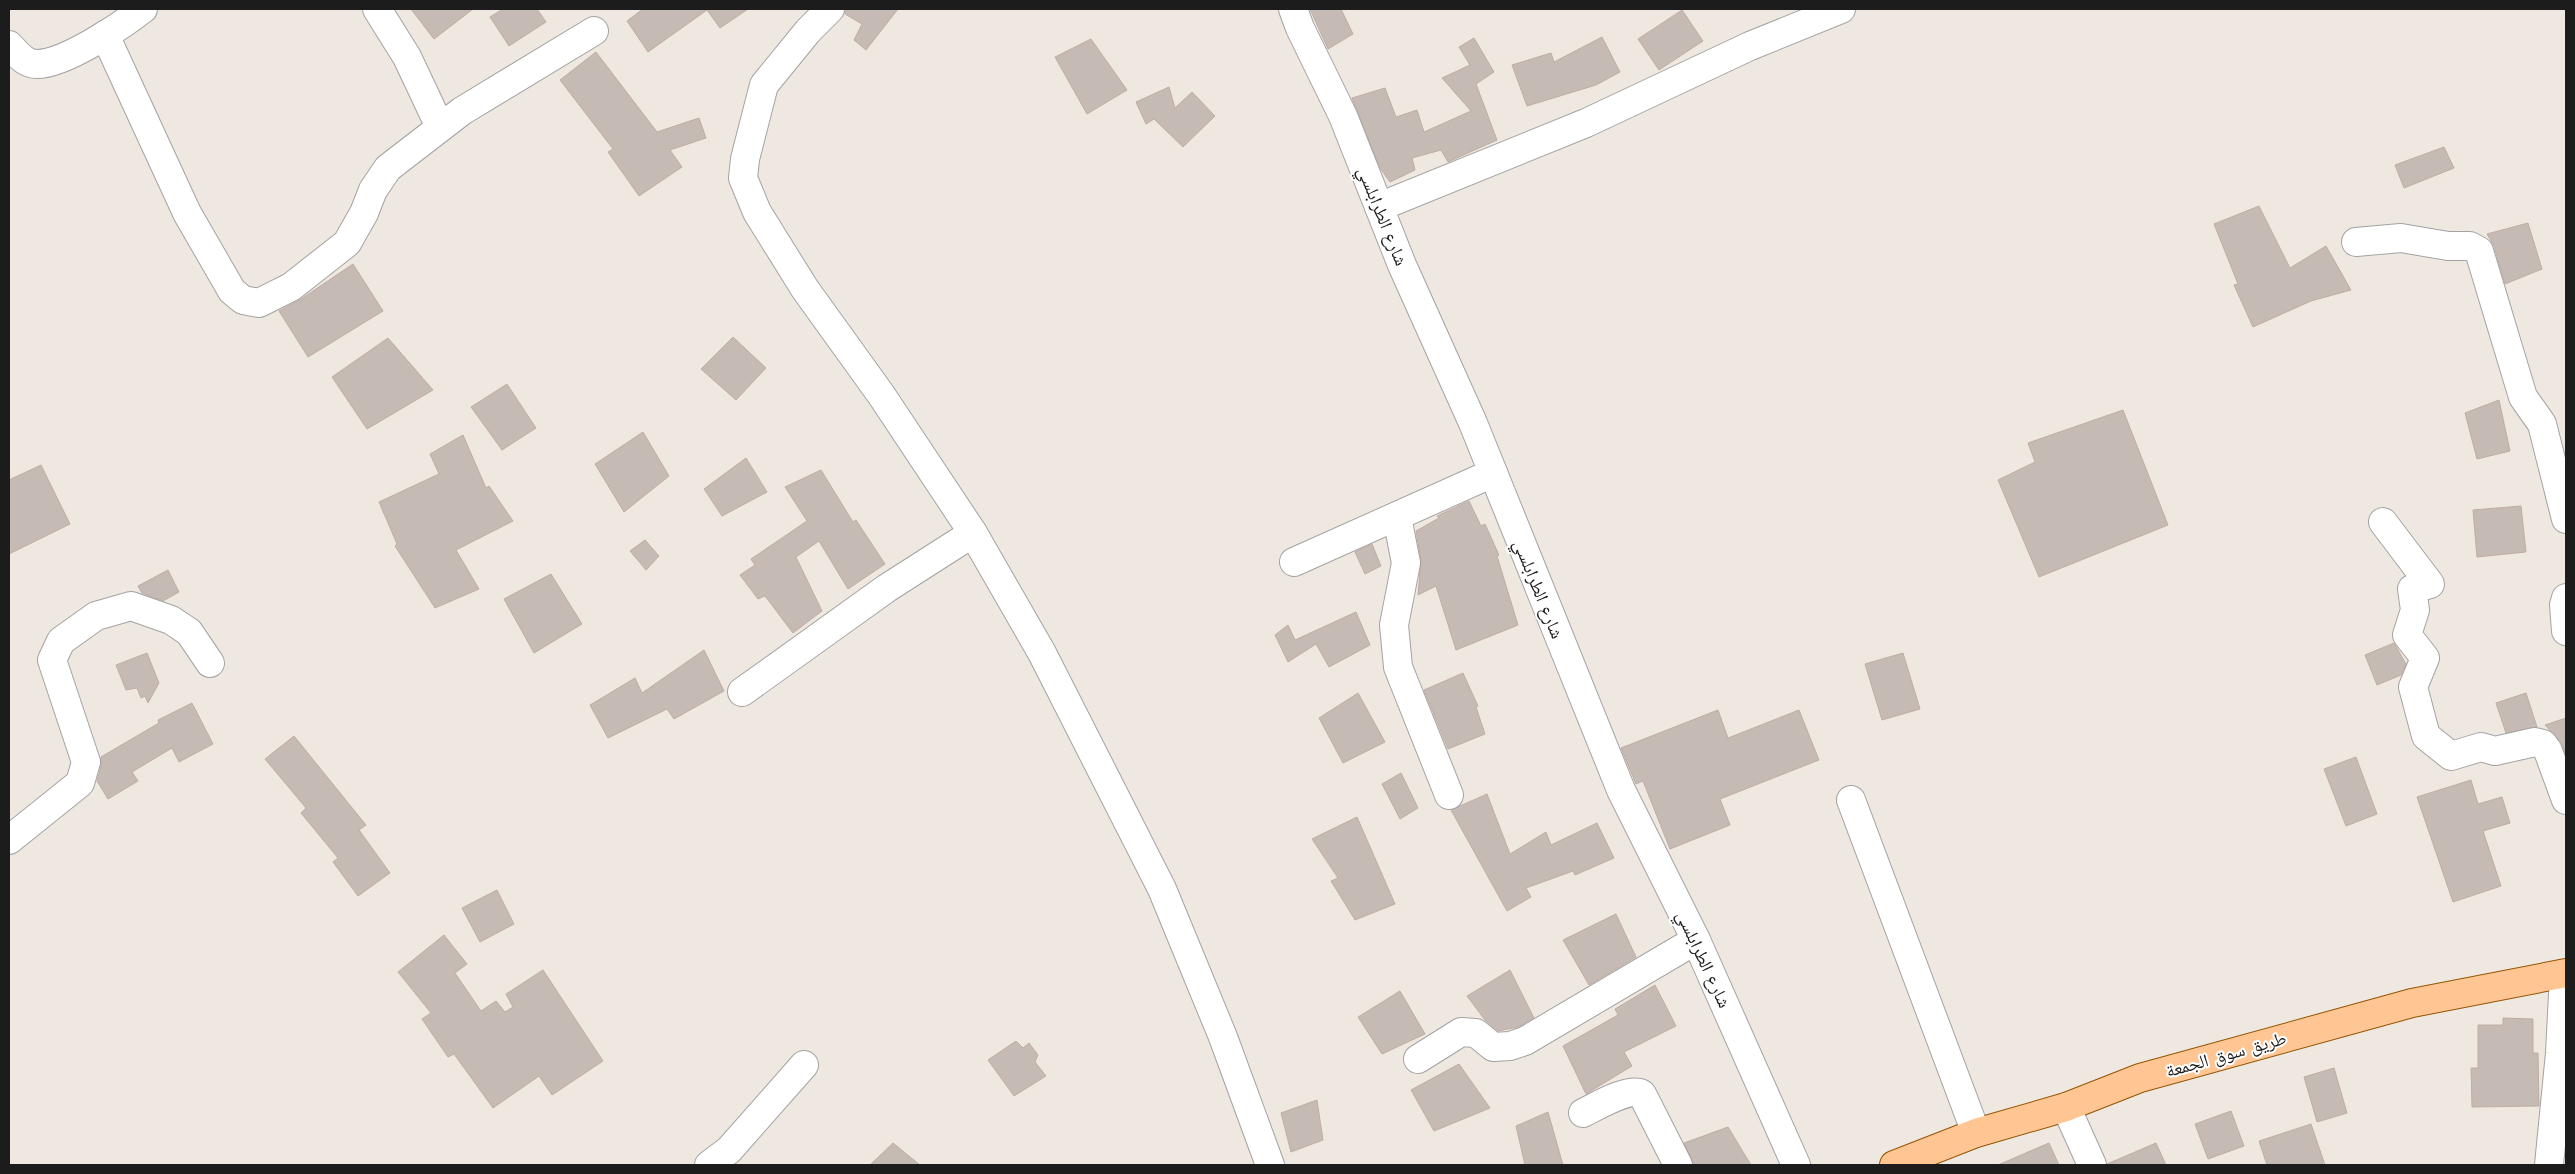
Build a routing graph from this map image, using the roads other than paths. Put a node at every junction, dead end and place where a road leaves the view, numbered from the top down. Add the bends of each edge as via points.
1 (143, 9) edge
2 (378, 9) edge
3 (830, 9) edge
4 (1293, 9) edge
5 (1841, 9) edge
6 (594, 31) dead end
7 (105, 35) junction
8 (9, 45) edge
9 (440, 128) junction
10 (1379, 207) junction
11 (2356, 242) dead end
12 (1493, 473) junction
13 (1397, 517) junction
14 (2566, 519) edge
15 (2383, 522) dead end
16 (973, 533) junction
17 (1294, 562) dead end
18 (2566, 598) edge
19 (2566, 631) edge
20 (210, 663) dead end
21 (742, 692) dead end
22 (1449, 795) dead end
23 (1851, 800) dead end
24 (2566, 800) edge
25 (9, 840) edge
26 (1696, 940) junction
27 (2565, 974) edge
28 (1418, 1059) dead end
29 (804, 1065) dead end
30 (2066, 1107) junction
31 (1583, 1113) dead end
32 (1976, 1133) junction
33 (709, 1165) edge
34 (1270, 1165) edge
35 (1678, 1165) edge
36 (1796, 1165) edge
37 (1894, 1165) edge
38 (2092, 1165) edge
39 (2549, 1165) edge

1 - 7 street
2 - 9 street via 407,56
3 - 16 street via 764,85 743,178 757,212 805,289 882,396
4 - 10 street, شارع الطرابلسي via 1344,116
5 - 10 street via 1750,46 1586,123
6 - 9 street via 462,111
7 - 8 street via 54,60 36,64 23,60
7 - 9 street via 187,213 232,291 243,300 259,303 274,297 347,243 373,190 388,168
10 - 12 street, شارع الطرابلسي
11 - 14 street via 2402,238 2448,246 2470,246 2479,251 2523,398 2542,424
12 - 13 street
12 - 26 street, شارع الطرابلسي via 1621,790
13 - 17 street
13 - 22 street via 1406,563 1394,625 1398,667
15 - 24 street via 2430,584 2412,589 2414,610 2408,635 2425,658 2414,686 2426,736 2451,756 2481,747 2495,751 2535,742 2543,744
16 - 21 street via 887,588
16 - 34 street via 1042,653 1162,888 1223,1037
18 - 19 street
20 - 25 street via 189,632 171,620 132,606 96,616 61,641 52,660 86,762 80,783
23 - 32 street
26 - 28 street via 1525,1041 1493,1047 1476,1033 1461,1032
26 - 36 street, شارع الطرابلسي
27 - 30 main road, طريق سوق الجمعة via 2412,1003 2140,1078
27 - 39 street
29 - 33 street via 729,1150
30 - 32 main road, طريق سوق الجمعة
30 - 38 street
31 - 35 street via 1628,1093 1642,1094
32 - 37 main road, طريق سوق الجمعة

